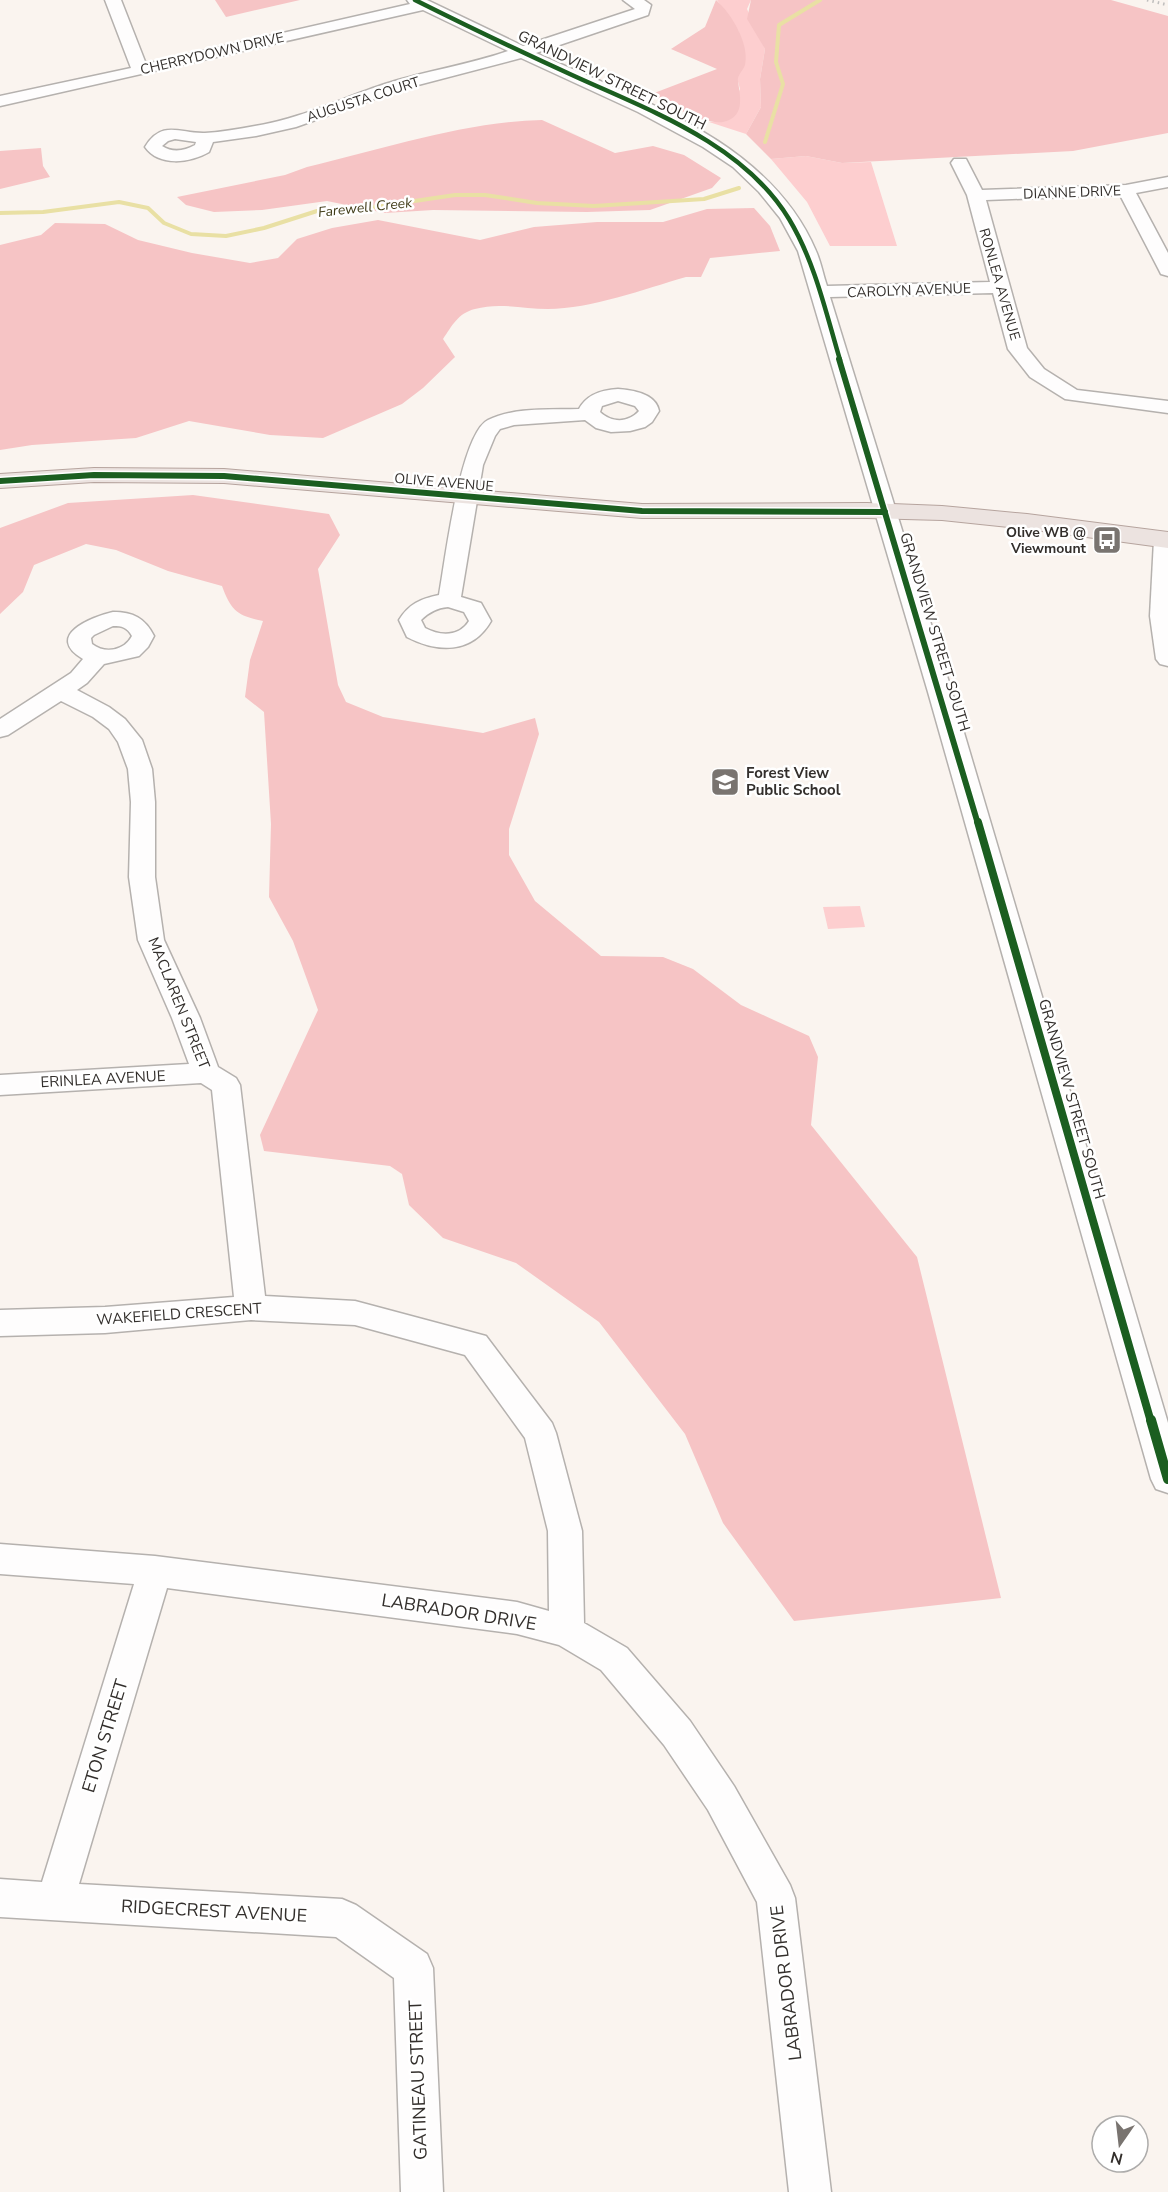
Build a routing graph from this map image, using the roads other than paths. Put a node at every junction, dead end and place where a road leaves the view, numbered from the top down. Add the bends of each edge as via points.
1 (113, 0) edge
2 (631, 0) edge
3 (420, 2) edge
4 (522, 52) junction
5 (140, 69) junction
6 (0, 101) edge
7 (202, 138) dead end
8 (960, 163) dead end
9 (1168, 182) edge
10 (1125, 190) junction
11 (976, 195) junction
12 (1168, 270) edge
13 (1000, 287) junction
14 (819, 292) junction
15 (1168, 407) edge
16 (590, 414) dead end
17 (0, 481) edge
18 (468, 497) junction
19 (885, 512) junction
20 (1166, 540) edge
21 (449, 600) dead end
22 (98, 657) dead end
23 (1168, 659) edge
24 (60, 691) junction
25 (0, 730) edge
26 (206, 1072) junction
27 (0, 1085) edge
28 (250, 1308) junction
29 (0, 1323) edge
30 (1168, 1479) edge
31 (0, 1559) edge
32 (155, 1571) junction
33 (567, 1631) junction
34 (0, 1898) edge
35 (56, 1901) junction
36 (413, 1968) joint
37 (422, 2192) edge
38 (810, 2192) edge

1 - 5 street
2 - 4 street, AUGUSTA COURT via 643,5 643,12
3 - 4 street, GRANDVIEW STREET SOUTH
3 - 5 street, CHERRYDOWN DRIVE
4 - 7 street, AUGUSTA COURT via 393,87 290,123
4 - 14 street, GRANDVIEW STREET SOUTH via 700,136 755,176 796,226
5 - 6 street, CHERRYDOWN DRIVE
8 - 11 street, RONLEA AVENUE
9 - 10 street, DIANNE DRIVE
10 - 11 street, DIANNE DRIVE
10 - 12 street
11 - 13 street, RONLEA AVENUE
13 - 14 street, CAROLYN AVENUE
13 - 15 street, RONLEA AVENUE via 1018,349 1037,373 1072,395
14 - 19 street, GRANDVIEW STREET SOUTH
16 - 18 street via 512,419 493,425 473,465
17 - 18 main road, OLIVE AVENUE via 94,475 224,476
18 - 19 main road, OLIVE AVENUE via 666,512
18 - 21 street
19 - 20 main road, OLIVE AVENUE via 996,517
19 - 30 street, GRANDVIEW STREET SOUTH
20 - 23 street via 1161,616
22 - 24 street
24 - 25 street
24 - 26 street, MACLAREN STREET via 100,712 130,740 140,769 142,876 151,940
26 - 27 street, ERINLEA AVENUE
26 - 28 street, MACLAREN STREET via 226,1085
28 - 29 street, WAKEFIELD CRESCENT via 105,1320
28 - 33 street, WAKEFIELD CRESCENT via 355,1313 476,1345 540,1433 565,1530
31 - 32 street, LABRADOR DRIVE
32 - 33 street, LABRADOR DRIVE via 517,1618
32 - 35 street, ETON STREET
33 - 38 street, LABRADOR DRIVE via 614,1659 677,1733 721,1798 776,1898
34 - 35 street, RIDGECREST AVENUE
35 - 36 street, RIDGECREST AVENUE via 342,1918
36 - 37 street, GATINEAU STREET

